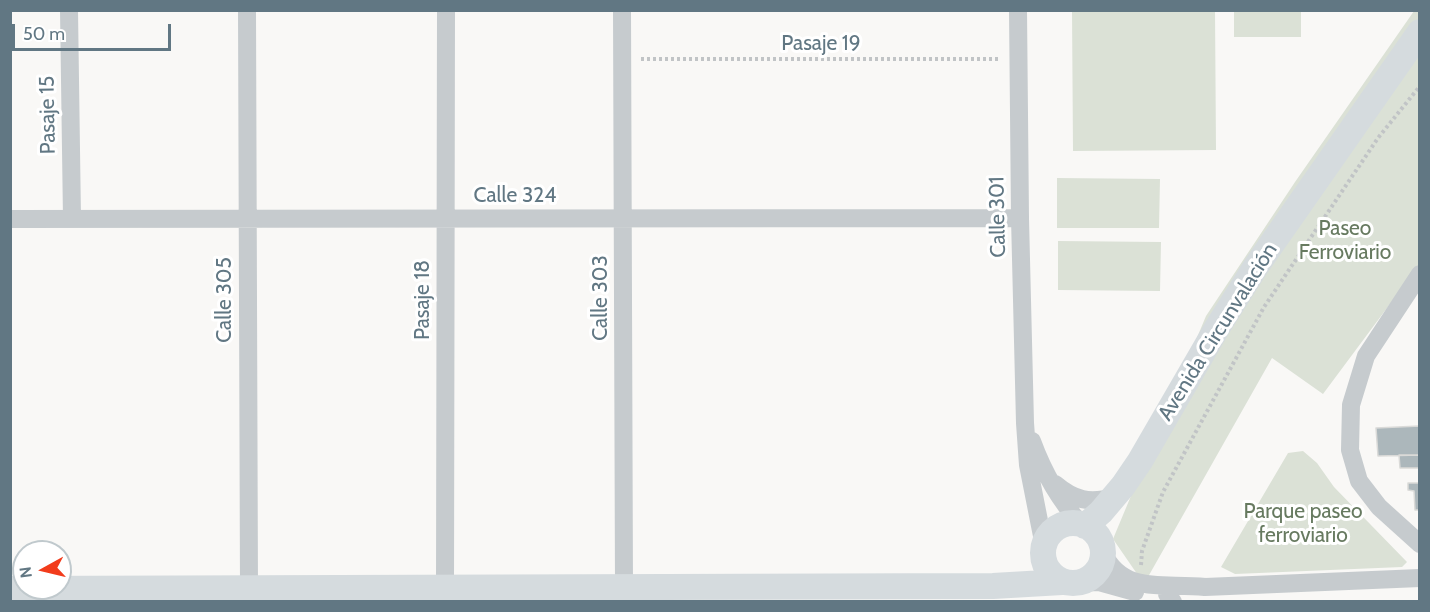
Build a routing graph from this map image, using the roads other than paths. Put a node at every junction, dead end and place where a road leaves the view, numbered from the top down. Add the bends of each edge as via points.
1 (69, 10) edge
2 (247, 10) edge
3 (446, 10) edge
4 (622, 10) edge
5 (1018, 10) edge
6 (1419, 32) edge
7 (446, 218) junction
8 (623, 218) junction
9 (1020, 218) junction
10 (10, 219) edge
11 (72, 219) junction
12 (247, 219) junction
13 (1419, 274) edge
14 (1025, 423) junction
15 (1048, 478) junction
16 (1118, 492) junction
17 (1093, 536) junction
18 (1419, 544) edge
19 (1043, 550) junction
20 (1419, 578) edge
21 (1070, 583) junction
22 (624, 585) junction
23 (979, 585) junction
24 (10, 589) edge
25 (249, 589) junction
26 (446, 589) junction
27 (1184, 594) edge

1 - 11 street, Pasaje 15
2 - 12 street, Calle 305
3 - 7 street, Pasaje 18
4 - 8 street, Calle 303
5 - 9 street, Calle 301
6 - 16 street, Avenida Circunvalación via 1255,268
7 - 8 street, Calle 324
7 - 12 street, Calle 324
7 - 26 street, Pasaje 18
8 - 9 street, Calle 324
8 - 22 street, Calle 303
9 - 14 street, Calle 301
10 - 11 street, Calle 324
11 - 12 street, Calle 324
12 - 25 street, Calle 305
13 - 18 street via 1366,356 1350,405 1350,450 1359,481 1379,507
14 - 15 street, Calle 301
14 - 19 street, Calle 301
15 - 16 street via 1083,500 1099,501
15 - 17 street, Calle 301 via 1068,509
16 - 17 street, Avenida Circunvalación via 1093,520
17 - 19 street, Avenida Circunvalación via 1062,525 1053,530
17 - 21 street, Avenida Circunvalación via 1098,570 1085,581
17 - 27 street, Calle 301 via 1109,565 1126,579
19 - 21 street via 1048,571
19 - 23 street, Avenida Circunvalación via 1026,569
20 - 27 street
21 - 23 street
21 - 27 street via 1099,582 1131,591
22 - 23 street
22 - 26 street
24 - 25 street
25 - 26 street

